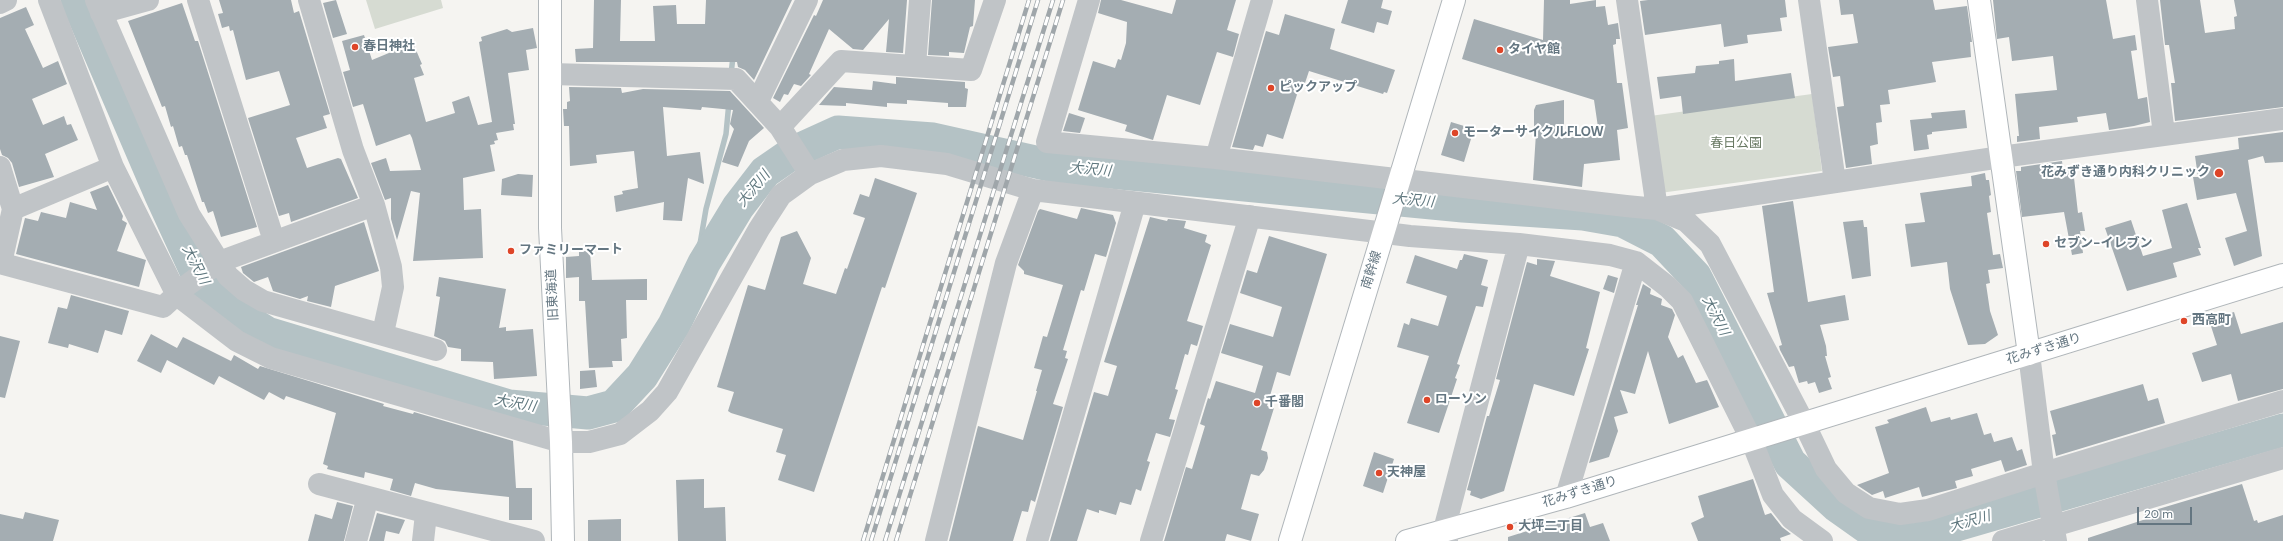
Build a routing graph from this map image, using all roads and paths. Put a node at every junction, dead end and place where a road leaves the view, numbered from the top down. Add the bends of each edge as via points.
1 (6, 0) edge
2 (49, 0) edge
3 (148, 0) edge
4 (198, 0) edge
5 (309, 0) edge
6 (550, 0) edge
7 (807, 0) edge
8 (920, 0) edge
9 (994, 0) edge
10 (1089, 0) edge
11 (1262, 0) edge
12 (1454, 0) edge
13 (1627, 0) edge
14 (1809, 0) edge
15 (1979, 0) edge
16 (2147, 0) edge
17 (0, 2) edge
18 (98, 6) edge
19 (915, 66) junction
20 (551, 74) junction
21 (758, 101) junction
22 (2283, 119) edge
23 (780, 127) junction
24 (2164, 134) junction
25 (2001, 156) junction
26 (1216, 158) junction
27 (0, 167) edge
28 (113, 167) junction
29 (810, 174) junction
30 (1835, 182) junction
31 (1399, 183) junction
32 (1034, 190) junction
33 (1135, 202) junction
34 (374, 205) junction
35 (1657, 208) junction
36 (13, 209) junction
37 (1250, 216) junction
38 (1384, 229) junction
39 (274, 241) junction
40 (1519, 244) junction
41 (219, 262) junction
42 (1636, 262) junction
43 (0, 263) edge
44 (2283, 274) edge
45 (181, 290) junction
46 (383, 333) junction
47 (436, 350) dead end
48 (2029, 354) junction
49 (2283, 401) edge
50 (1804, 423) junction
51 (1751, 439) junction
52 (561, 442) junction
53 (2283, 458) edge
54 (2044, 473) junction
55 (319, 484) dead end
56 (368, 497) junction
57 (1566, 497) junction
58 (426, 514) junction
59 (2055, 533) edge
60 (1446, 536) edge
61 (1818, 540) edge
62 (356, 541) edge
63 (423, 541) edge
64 (534, 541) edge
65 (563, 541) edge
66 (936, 541) edge
67 (1037, 541) edge
68 (1151, 541) edge
69 (1290, 541) edge
70 (1407, 541) edge
71 (2003, 541) edge

1 - 17 street
2 - 28 street
3 - 18 street
4 - 39 street
5 - 34 street via 353,150
6 - 20 street, 旧東海道
7 - 21 street
8 - 19 street
9 - 19 street via 971,70
10 - 26 street via 1047,142
11 - 26 street
12 - 31 street, 南幹線
13 - 35 street
14 - 30 street
15 - 25 street
16 - 24 street
18 - 41 street via 189,214
19 - 23 street via 842,61
20 - 21 street via 736,79
20 - 52 street, 旧東海道 via 550,228
21 - 23 street
22 - 24 street
23 - 29 street
24 - 25 street
25 - 30 street
25 - 48 street
26 - 31 street
27 - 36 street
28 - 36 street
28 - 45 street
29 - 32 street via 844,160 880,156 947,164
29 - 52 street via 781,195 759,229 668,392 650,411 620,434 589,442
30 - 35 street
31 - 35 street
31 - 38 street, 南幹線
32 - 33 street
32 - 66 street via 1006,263
33 - 37 street
33 - 67 street
34 - 39 street
34 - 46 street via 391,267 393,287
35 - 50 street via 1686,221 1710,244
36 - 43 street
37 - 38 street
37 - 68 street
38 - 40 street
38 - 69 street, 南幹線
39 - 41 street
40 - 42 street via 1610,255
40 - 60 street
41 - 45 street
41 - 46 street via 228,276 244,290 263,300
42 - 51 street via 1682,301
42 - 57 street
43 - 45 street via 163,307
44 - 48 street, 花みずき通り
45 - 52 street via 237,341 271,358
46 - 47 street
48 - 50 street, 花みずき通り
48 - 54 street
49 - 54 street
50 - 51 street, 花みずき通り
50 - 54 street via 1826,469 1846,493 1869,508 1900,514 1928,510
51 - 57 street, 花みずき通り
51 - 61 street via 1773,495 1792,519
52 - 65 street, 旧東海道
53 - 59 street
54 - 59 street
55 - 56 street
56 - 58 street
56 - 62 street
57 - 60 street, 花みずき通り
58 - 63 street
58 - 64 street
59 - 71 street
60 - 70 street, 花みずき通り

